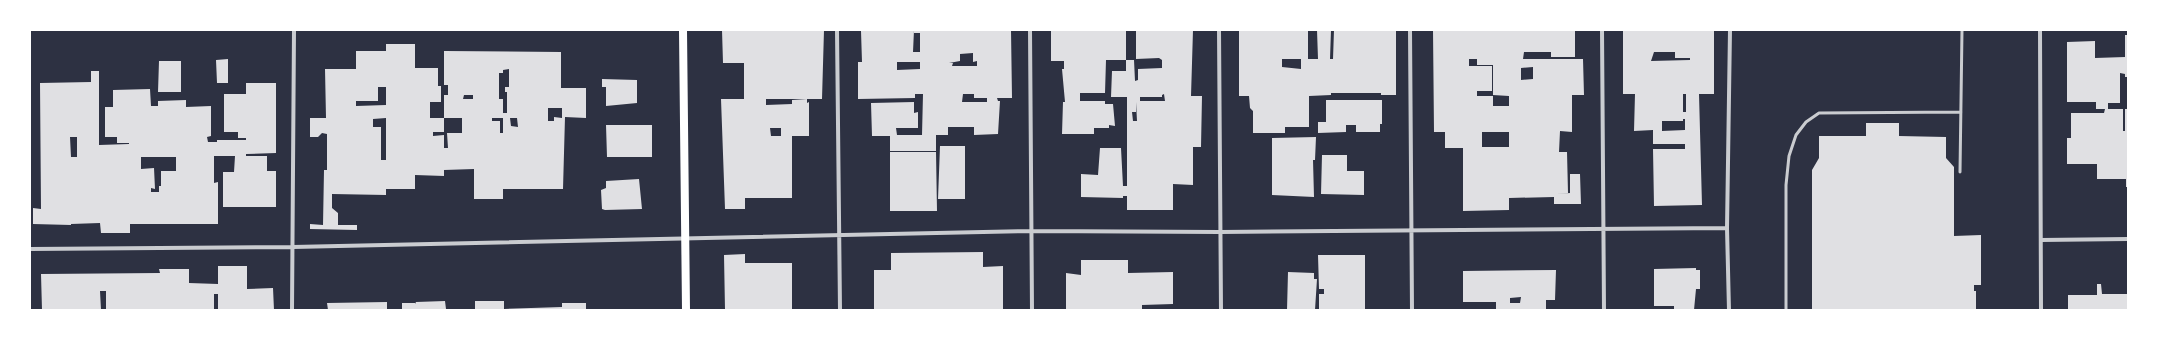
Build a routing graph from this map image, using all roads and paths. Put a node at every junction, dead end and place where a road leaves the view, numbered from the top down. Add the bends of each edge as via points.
1 (294, 30) edge
2 (683, 30) edge
3 (837, 30) edge
4 (1030, 30) edge
5 (1219, 30) edge
6 (1410, 30) edge
7 (1602, 30) edge
8 (1730, 30) edge
9 (1962, 30) edge
10 (2040, 30) edge
11 (1961, 112) junction
12 (1960, 172) dead end
13 (1727, 228) junction
14 (1602, 229) junction
15 (1032, 231) junction
16 (1412, 231) junction
17 (1220, 232) junction
18 (839, 236) junction
19 (2128, 238) edge
20 (685, 240) junction
21 (2041, 240) junction
22 (293, 247) junction
23 (30, 249) edge
24 (292, 310) edge
25 (686, 310) edge
26 (840, 310) edge
27 (1032, 310) edge
28 (1221, 310) edge
29 (1412, 310) edge
30 (1604, 310) edge
31 (1729, 310) edge
32 (1786, 310) edge
33 (2041, 310) edge

1 - 22 street
2 - 20 main road
3 - 18 street
4 - 15 street
5 - 17 street
6 - 16 street
7 - 14 street
8 - 13 street
9 - 11 lane
10 - 21 street
11 - 12 lane
11 - 32 lane via 1820,113 1806,122 1796,135 1789,156 1786,185
13 - 14 street
13 - 31 street
14 - 16 street
14 - 30 street
15 - 17 street
15 - 18 street
15 - 27 street
16 - 17 street
16 - 29 street
17 - 28 street
18 - 20 street
18 - 26 street
19 - 21 street
20 - 22 street
20 - 25 main road
21 - 33 street
22 - 23 street
22 - 24 street

